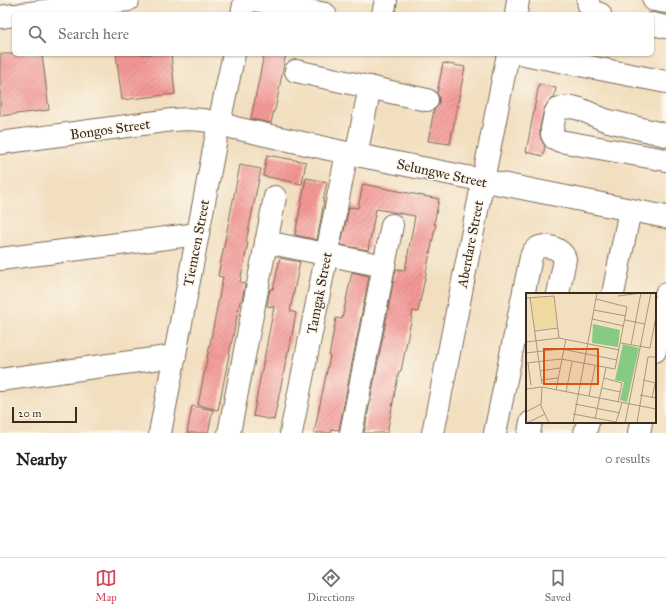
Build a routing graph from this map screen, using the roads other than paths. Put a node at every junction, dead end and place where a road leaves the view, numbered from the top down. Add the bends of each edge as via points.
1 (128, 0) edge
2 (245, 0) edge
3 (254, 0) edge
4 (386, 0) edge
5 (518, 0) edge
6 (588, 0) edge
7 (654, 0) edge
8 (666, 2) edge
9 (37, 12) edge
10 (242, 12) edge
11 (315, 12) edge
12 (383, 12) edge
13 (516, 12) edge
14 (595, 12) edge
15 (12, 15) edge
16 (0, 17) edge
17 (654, 24) edge
18 (666, 27) edge
19 (234, 56) edge
20 (508, 56) edge
21 (534, 56) edge
22 (296, 71) dead end
23 (666, 82) edge
24 (370, 87) junction
25 (427, 100) dead end
26 (219, 123) junction
27 (666, 135) edge
28 (0, 143) edge
29 (351, 154) junction
30 (666, 160) edge
31 (483, 181) junction
32 (275, 197) dead end
33 (630, 210) junction
34 (666, 217) edge
35 (392, 226) dead end
36 (198, 234) junction
37 (266, 242) junction
38 (326, 254) junction
39 (0, 259) edge
40 (384, 266) junction
41 (526, 293) edge
42 (558, 293) edge
43 (613, 293) edge
44 (526, 294) edge
45 (666, 294) edge
46 (521, 331) edge
47 (656, 346) edge
48 (175, 356) junction
49 (0, 380) edge
50 (531, 423) edge
51 (588, 423) edge
52 (642, 423) edge
53 (160, 433) edge
54 (229, 433) edge
55 (291, 433) edge
56 (351, 433) edge
57 (433, 433) edge
58 (495, 433) edge
59 (528, 433) edge
60 (585, 433) edge
61 (639, 433) edge

1 - 9 street
2 - 10 street
3 - 11 street
4 - 12 street
5 - 13 street
6 - 14 street via 589,8
7 - 8 street
15 - 16 street
17 - 18 street
19 - 26 street, Tiemcen Street
20 - 31 street, Aberdare Street
21 - 23 street
22 - 24 street
24 - 25 street
24 - 29 street, Tamgak Street
26 - 28 street, Bongos Street via 189,119
26 - 29 street, Selungwe Street
26 - 36 street, Tiemcen Street
27 - 30 street via 605,120 572,107 557,110 552,129 554,138 560,141
29 - 31 street, Selungwe Street
29 - 38 street, Tamgak Street
31 - 33 street, Selungwe Street
31 - 57 street, Aberdare Street
32 - 37 street
33 - 34 street, Selungwe Street
33 - 43 street
35 - 40 street
36 - 39 street
36 - 48 street, Tiemcen Street
37 - 38 street
37 - 54 street
38 - 40 street
38 - 55 street, Tamgak Street
40 - 56 street
41 - 42 street via 534,250 547,246 560,251 565,259
44 - 46 street
45 - 47 street
46 - 58 street
48 - 49 street
48 - 53 street, Tiemcen Street
50 - 59 street
51 - 60 street
52 - 61 street

